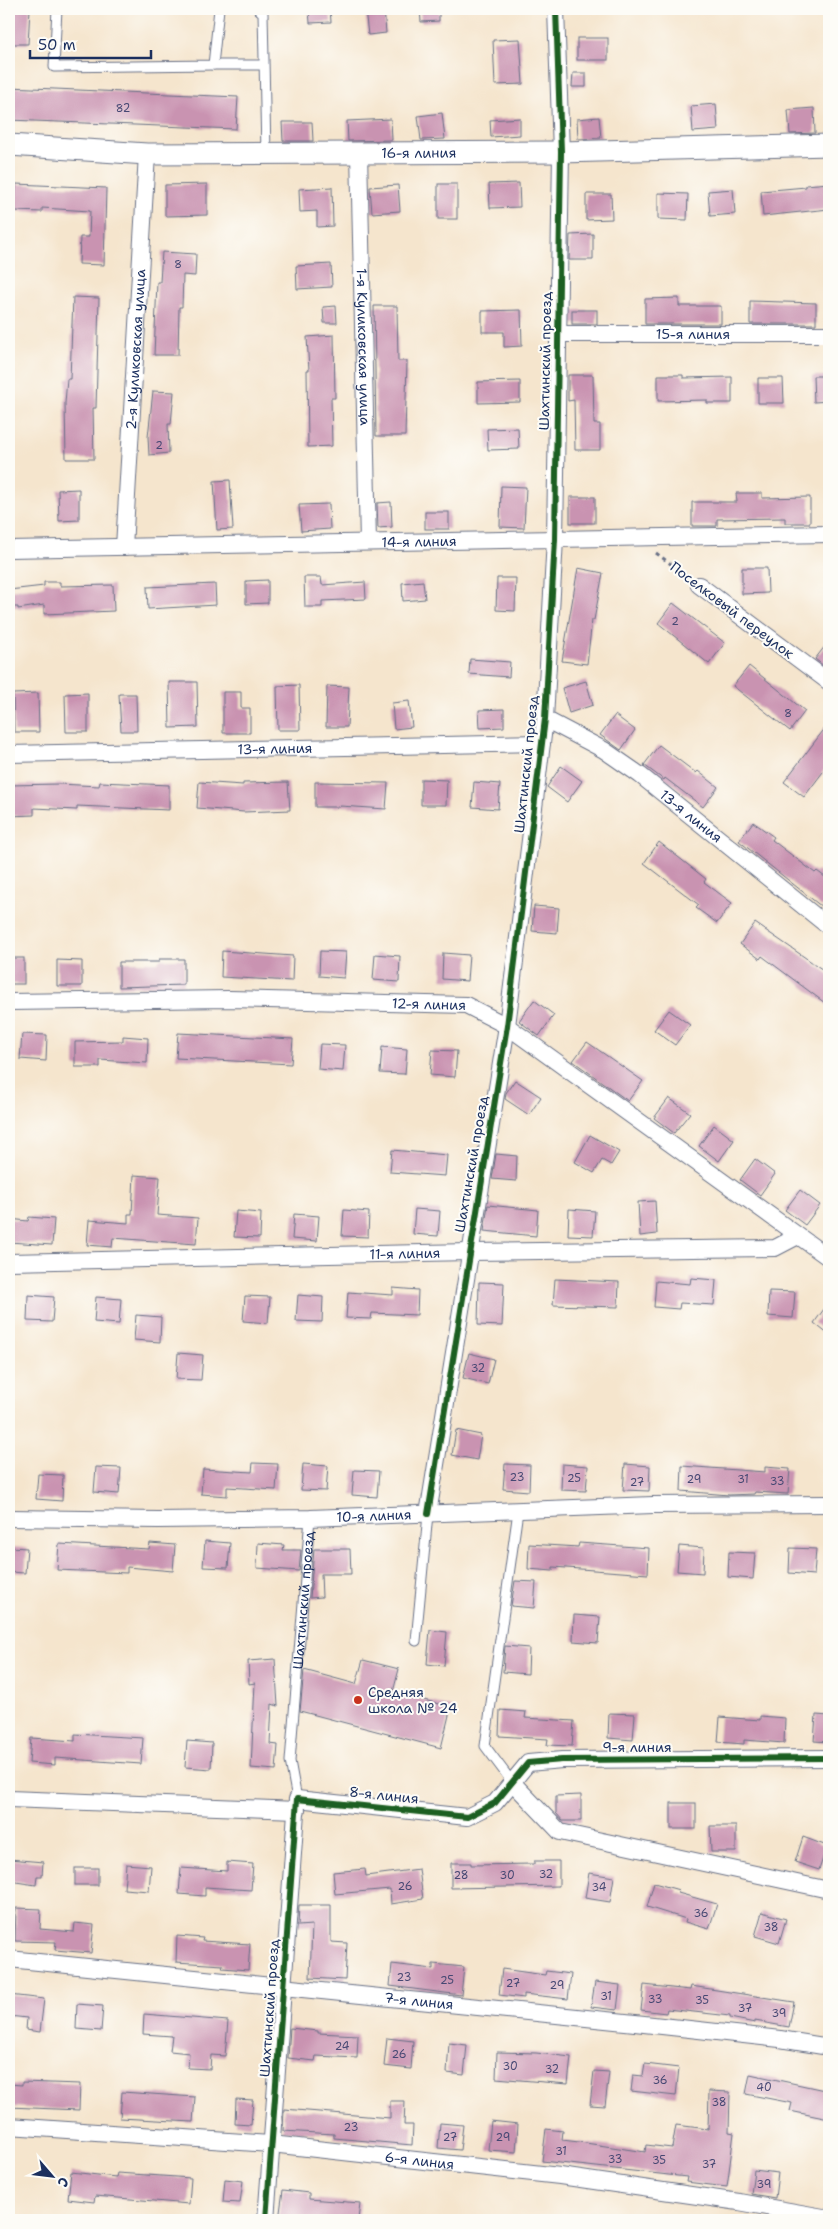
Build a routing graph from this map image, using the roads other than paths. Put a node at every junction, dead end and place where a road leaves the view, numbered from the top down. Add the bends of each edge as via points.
1 (57, 9) edge
2 (219, 9) edge
3 (258, 9) edge
4 (556, 9) edge
5 (213, 65) junction
6 (263, 65) junction
7 (9, 145) edge
8 (829, 145) edge
9 (359, 152) junction
10 (560, 152) junction
11 (266, 153) junction
12 (147, 154) junction
13 (557, 334) junction
14 (829, 334) edge
15 (829, 534) edge
16 (555, 539) junction
17 (368, 542) junction
18 (124, 547) junction
19 (9, 549) edge
20 (699, 585) road end
21 (829, 682) edge
22 (545, 719) junction
23 (542, 743) junction
24 (9, 754) edge
25 (829, 927) edge
26 (9, 1002) edge
27 (507, 1026) junction
28 (798, 1236) junction
29 (469, 1252) junction
30 (829, 1258) edge
31 (9, 1262) edge
32 (829, 1504) edge
33 (518, 1511) junction
34 (428, 1514) junction
35 (9, 1518) edge
36 (310, 1518) junction
37 (416, 1641) dead end
38 (829, 1758) edge
39 (512, 1782) junction
40 (9, 1799) edge
41 (297, 1804) junction
42 (467, 1816) joint
43 (829, 1890) edge
44 (9, 1959) edge
45 (283, 1986) junction
46 (829, 2047) edge
47 (9, 2126) edge
48 (271, 2144) junction
49 (829, 2218) edge
50 (266, 2220) edge

1 - 5 lane via 54,66
2 - 5 lane
3 - 6 lane via 263,13
4 - 10 street, Шахтинский проезд
5 - 6 lane
6 - 11 lane
7 - 12 street, 16-я линия
8 - 10 street, 16-я линия
9 - 10 street, 16-я линия
9 - 11 street, 16-я линия
9 - 17 street, 1-я Куликовская улица
10 - 13 street, Шахтинский проезд
11 - 12 street, 16-я линия
12 - 18 street, 2-я Куликовская улица
13 - 14 street, 15-я линия
13 - 16 street, Шахтинский проезд
15 - 16 street, 14-я линия
16 - 17 street, 14-я линия
16 - 22 street, Шахтинский проезд
17 - 18 street, 14-я линия
18 - 19 street, 14-я линия
20 - 21 street, Поселковый переулок
22 - 23 street, Шахтинский проезд
22 - 25 street, 13-я линия via 604,750 640,775
23 - 24 street, 13-я линия
23 - 27 street, Шахтинский проезд
26 - 27 street, 12-я линия via 229,999 466,1005
27 - 28 street, 12-я линия
27 - 29 street, Шахтинский проезд
28 - 29 street, 11-я линия via 775,1248
28 - 30 street, 12-я линия
29 - 31 street, 11-я линия
29 - 34 street, Шахтинский проезд
32 - 33 street, 10-я линия via 653,1505
33 - 34 street, 10-я линия
33 - 39 lane via 485,1746
34 - 36 street, 10-я линия
34 - 37 lane
35 - 36 street, 10-я линия
36 - 41 lane, Шахтинский проезд via 290,1761
38 - 39 street, 9-я линия via 562,1760 528,1763
39 - 42 street, 9-я линия via 495,1803
39 - 43 street via 560,1832
40 - 41 street, 8-я линия
41 - 42 street, 8-я линия
41 - 45 street, Шахтинский проезд
44 - 45 street, 7-я линия
45 - 46 street, 7-я линия via 780,2039
45 - 48 street, Шахтинский проезд
47 - 48 street, 6-я линия
48 - 49 street, 6-я линия via 570,2177
48 - 50 street, Шахтинский проезд

